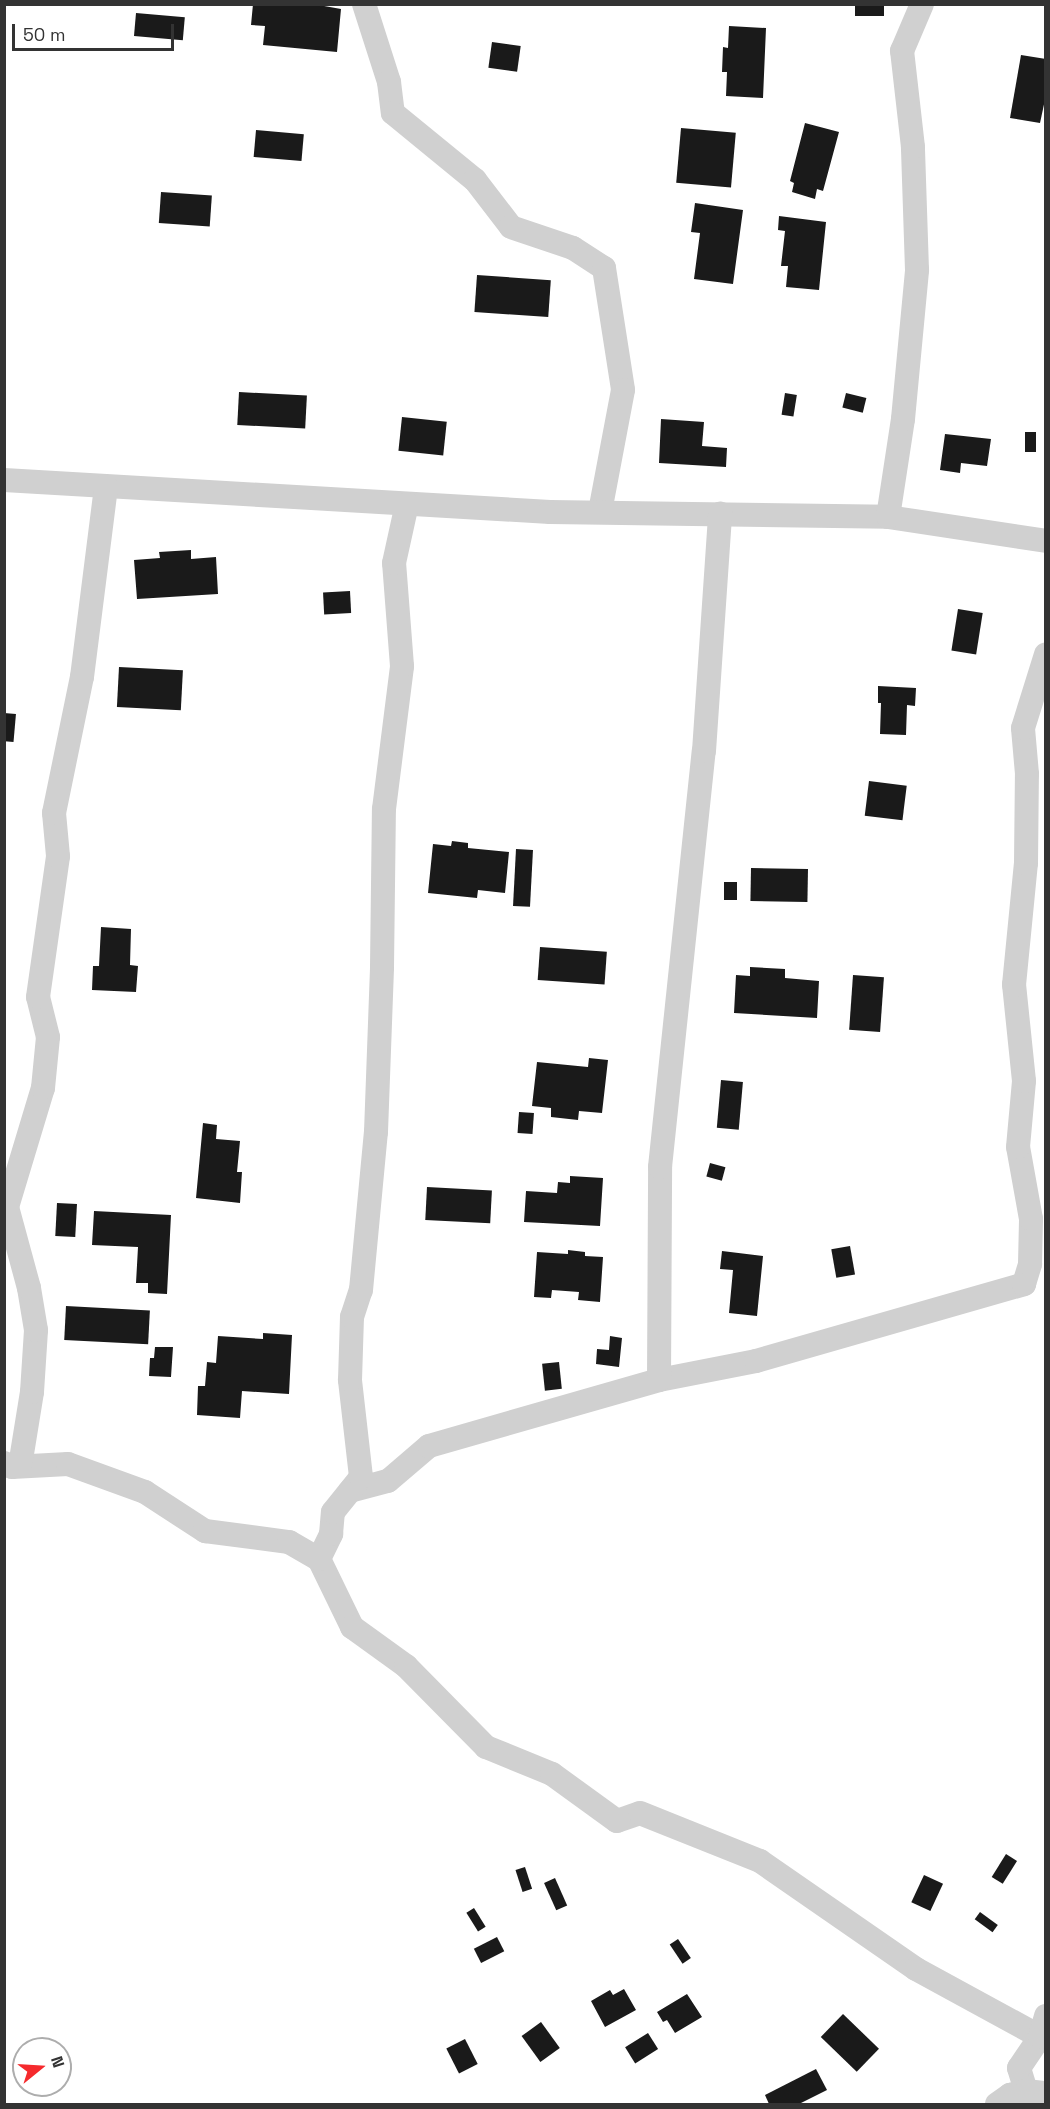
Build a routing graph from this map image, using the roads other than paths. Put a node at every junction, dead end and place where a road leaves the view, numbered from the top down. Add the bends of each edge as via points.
1 (364, 4) edge
2 (922, 4) edge
3 (4, 480) edge
4 (106, 488) junction
5 (407, 504) junction
6 (600, 512) junction
7 (720, 514) junction
8 (888, 517) junction
9 (1046, 541) edge
10 (1046, 654) edge
11 (659, 1380) junction
12 (12, 1465) edge
13 (350, 1491) junction
14 (319, 1559) junction
15 (1044, 2031) edge
16 (1036, 2092) edge
17 (997, 2104) edge

1 - 6 street via 389,82 393,113 475,180 511,227 573,248 604,268 623,390
2 - 8 street via 902,51 913,147 917,270 903,419
3 - 4 street
4 - 5 street
4 - 12 street via 82,677 54,813 58,856 38,997 48,1037 43,1088 7,1207 36,1330 32,1392
5 - 6 street
5 - 13 street via 394,563 402,666 384,808 375,1132 361,1290 352,1317 350,1380 361,1477
6 - 7 street
7 - 8 street
7 - 11 street via 704,751 660,1167
8 - 9 street
10 - 11 street via 1023,728 1026,863 1014,985 1024,1081 1018,1147 1031,1219 1030,1264 1024,1284 756,1361
11 - 13 street via 429,1446 388,1481
12 - 14 street via 68,1464 145,1492 205,1532 289,1542
13 - 14 street via 333,1512 331,1534
14 - 15 street via 352,1627 406,1666 486,1747 552,1774 617,1821 640,1812 760,1861 916,1969
15 - 16 street via 1018,2068
16 - 17 street via 1011,2095

